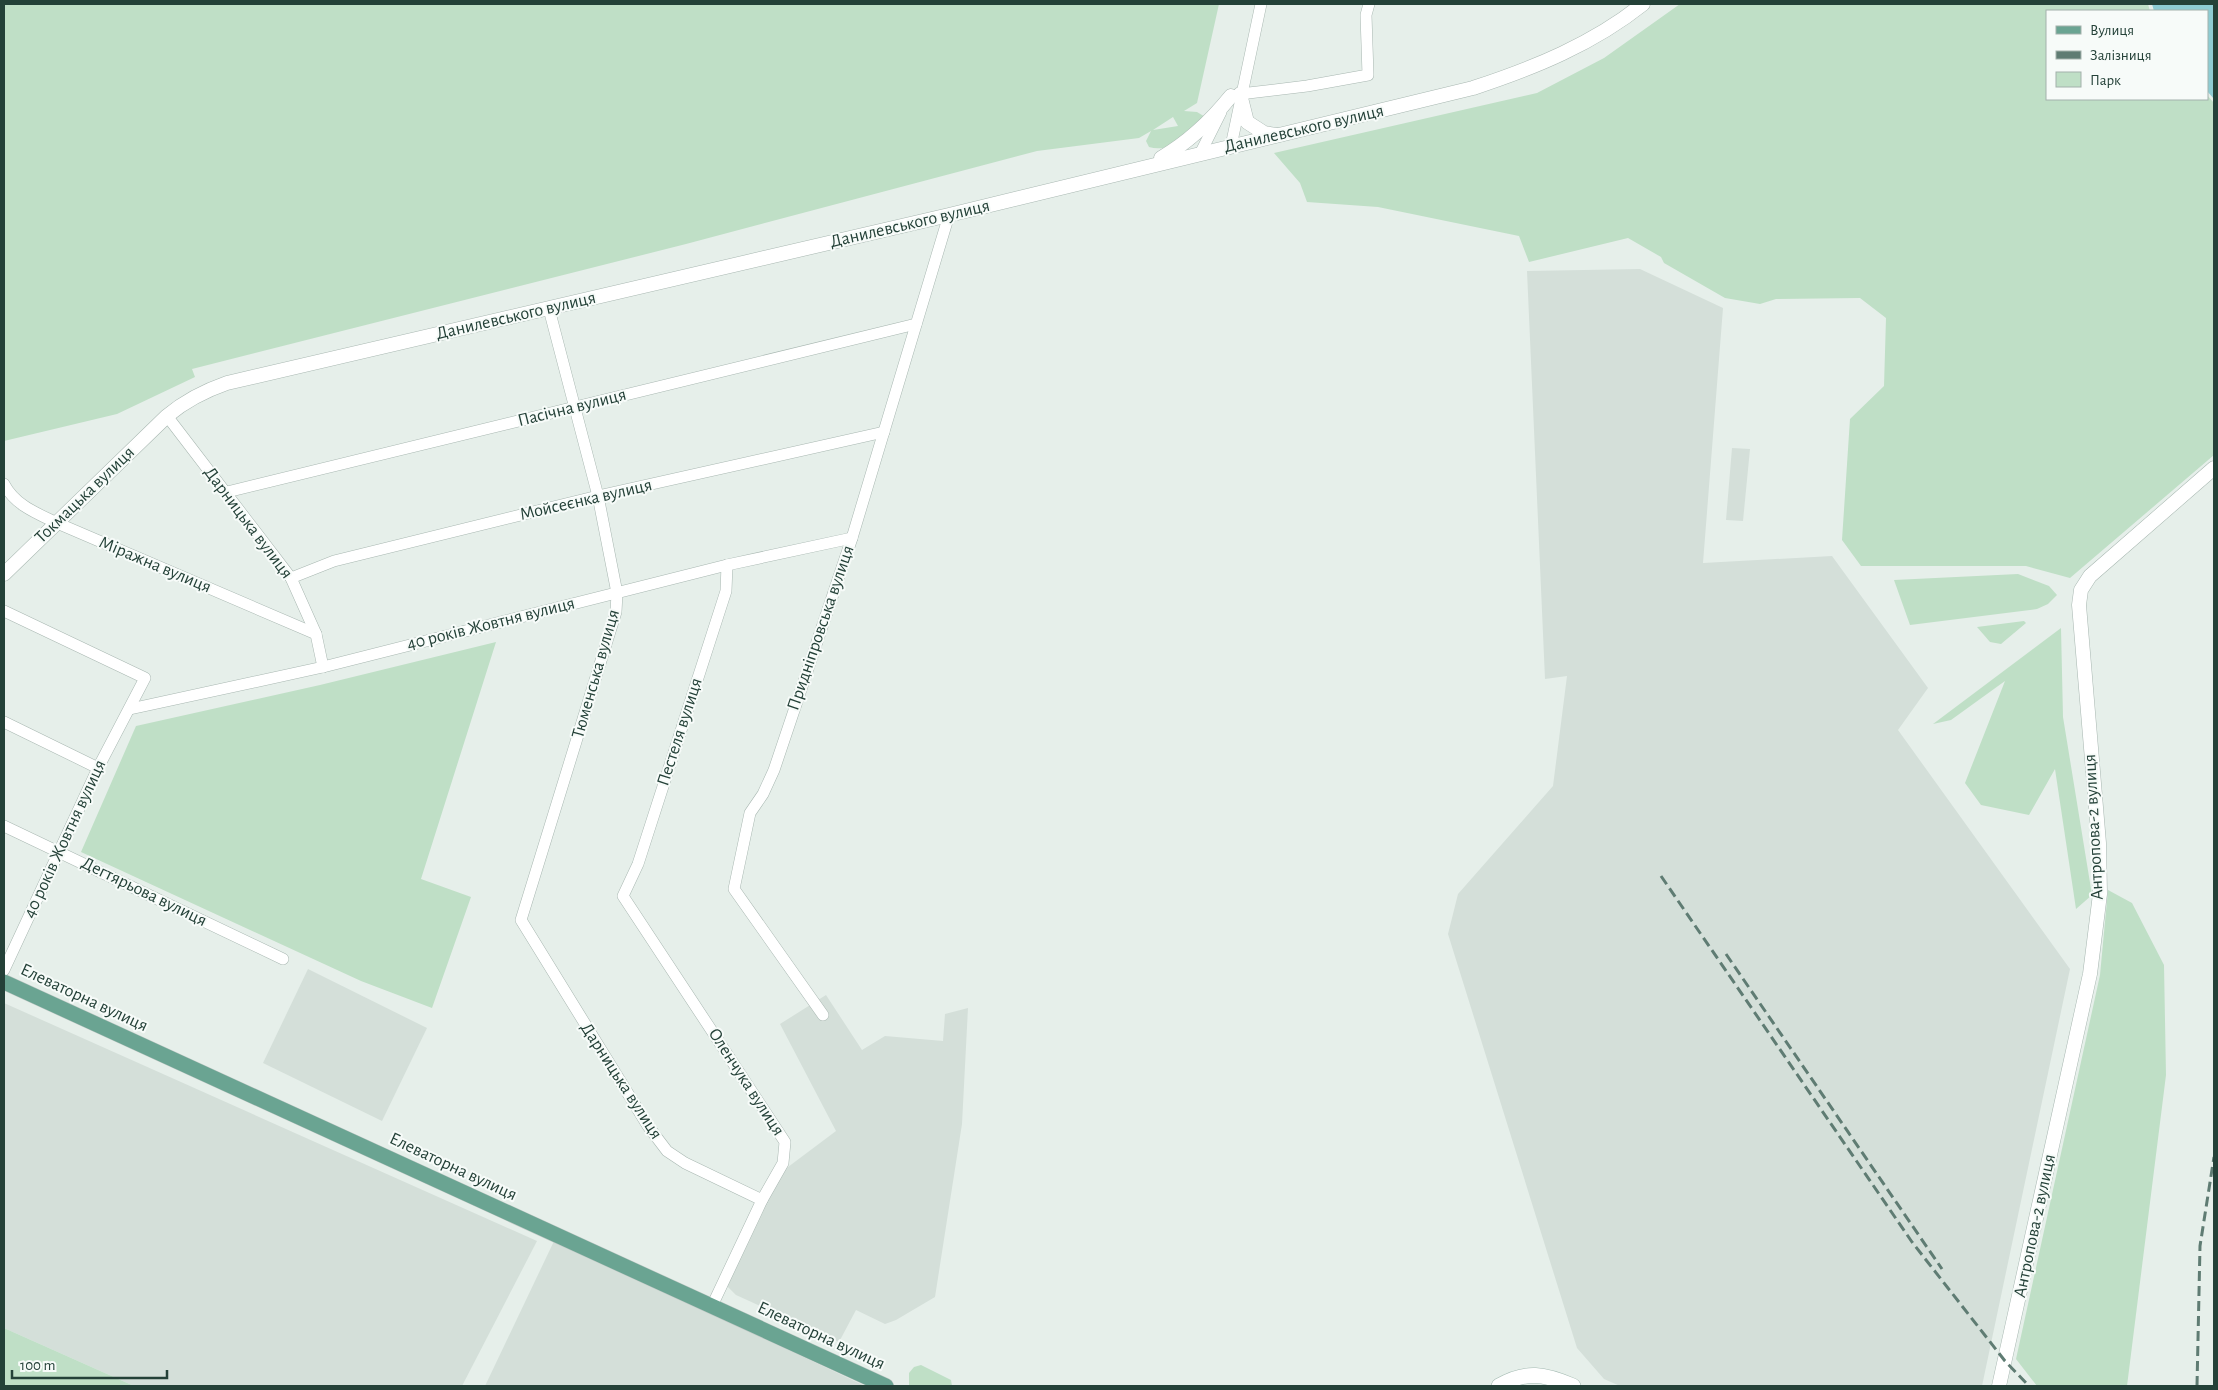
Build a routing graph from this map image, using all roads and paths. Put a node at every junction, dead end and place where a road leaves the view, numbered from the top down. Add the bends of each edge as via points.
1 (1261, 4) edge
2 (1369, 4) edge
3 (1643, 4) edge
4 (1235, 95) junction
5 (1282, 135) junction
6 (1231, 146) junction
7 (1200, 154) junction
8 (1144, 166) junction
9 (949, 215) junction
10 (549, 309) junction
11 (916, 324) junction
12 (576, 408) junction
13 (167, 416) junction
14 (884, 432) junction
15 (2214, 468) edge
16 (4, 484) edge
17 (227, 492) junction
18 (598, 496) junction
19 (56, 523) junction
20 (852, 538) junction
21 (727, 565) junction
22 (4, 574) edge
23 (292, 578) junction
24 (617, 593) junction
25 (4, 611) edge
26 (316, 634) junction
27 (323, 666) junction
28 (130, 710) junction
29 (4, 722) edge
30 (98, 768) junction
31 (4, 826) edge
32 (59, 852) junction
33 (623, 896) joint
34 (536, 945) joint
35 (283, 959) dead end
36 (4, 970) edge
37 (4, 982) edge
38 (823, 1015) dead end
39 (762, 1200) junction
40 (712, 1306) junction
41 (886, 1386) edge
42 (1499, 1386) edge
43 (1573, 1386) edge
44 (1999, 1386) edge

1 - 4 street via 1249,57
2 - 4 street via 1366,16 1368,75
3 - 5 street, Данилевського вулиця via 1572,50 1512,75 1473,88
4 - 5 street via 1247,122 1264,133
4 - 6 street
4 - 7 street
4 - 8 street via 1182,146
5 - 6 street, Данилевського вулиця
6 - 7 street, Данилевського вулиця
7 - 8 street, Данилевського вулиця
8 - 9 street, Данилевського вулиця
9 - 10 street, Данилевського вулиця
9 - 11 street, Придніпровська вулиця
10 - 12 street, Тюменська вулиця
10 - 13 street, Данилевського вулиця via 226,383 190,398
11 - 12 street, Пасічна вулиця
11 - 14 street, Придніпровська вулиця
12 - 17 street, Пасічна вулиця
12 - 18 street, Тюменська вулиця
13 - 17 street, Дарницька вулиця
13 - 19 street, Токмацька вулиця
14 - 18 street, Мойсеєнка вулиця
14 - 20 street, Придніпровська вулиця
15 - 44 street, Антропова-2 вулиця via 2090,576 2081,590 2079,605 2099,843 2100,894 2090,974
16 - 19 street, Міражна вулиця via 23,507
17 - 23 street, Дарницька вулиця
18 - 23 street, Мойсеєнка вулиця via 334,561
18 - 24 street, Тюменська вулиця
19 - 22 street, Токмацька вулиця
19 - 26 street, Міражна вулиця
20 - 21 street, 40 років Жовтня вулиця
20 - 38 street, Придніпровська вулиця via 774,770 750,813 734,889
21 - 24 street, 40 років Жовтня вулиця
21 - 33 street, Пестеля вулиця via 726,591 638,864
23 - 26 street, Дарницька вулиця
24 - 27 street, 40 років Жовтня вулиця
24 - 34 street, Тюменська вулиця via 616,612 521,920
25 - 28 street, 40 років Жовтня вулиця via 145,678
26 - 27 street, Дарницька вулиця
27 - 28 street, 40 років Жовтня вулиця
28 - 30 street, 40 років Жовтня вулиця
29 - 30 street
30 - 32 street, 40 років Жовтня вулиця
31 - 32 street, Дегтярьова вулиця
32 - 35 street, Дегтярьова вулиця
32 - 36 street, 40 років Жовтня вулиця
33 - 39 street, Оленчука вулиця via 785,1142 783,1163
34 - 39 street, Дарницька вулиця via 648,1126 667,1150 685,1163
37 - 40 main road, Елеваторна вулиця
39 - 40 street, Оленчука вулиця
40 - 41 main road, Елеваторна вулиця
42 - 43 main road via 1520,1376 1540,1375

